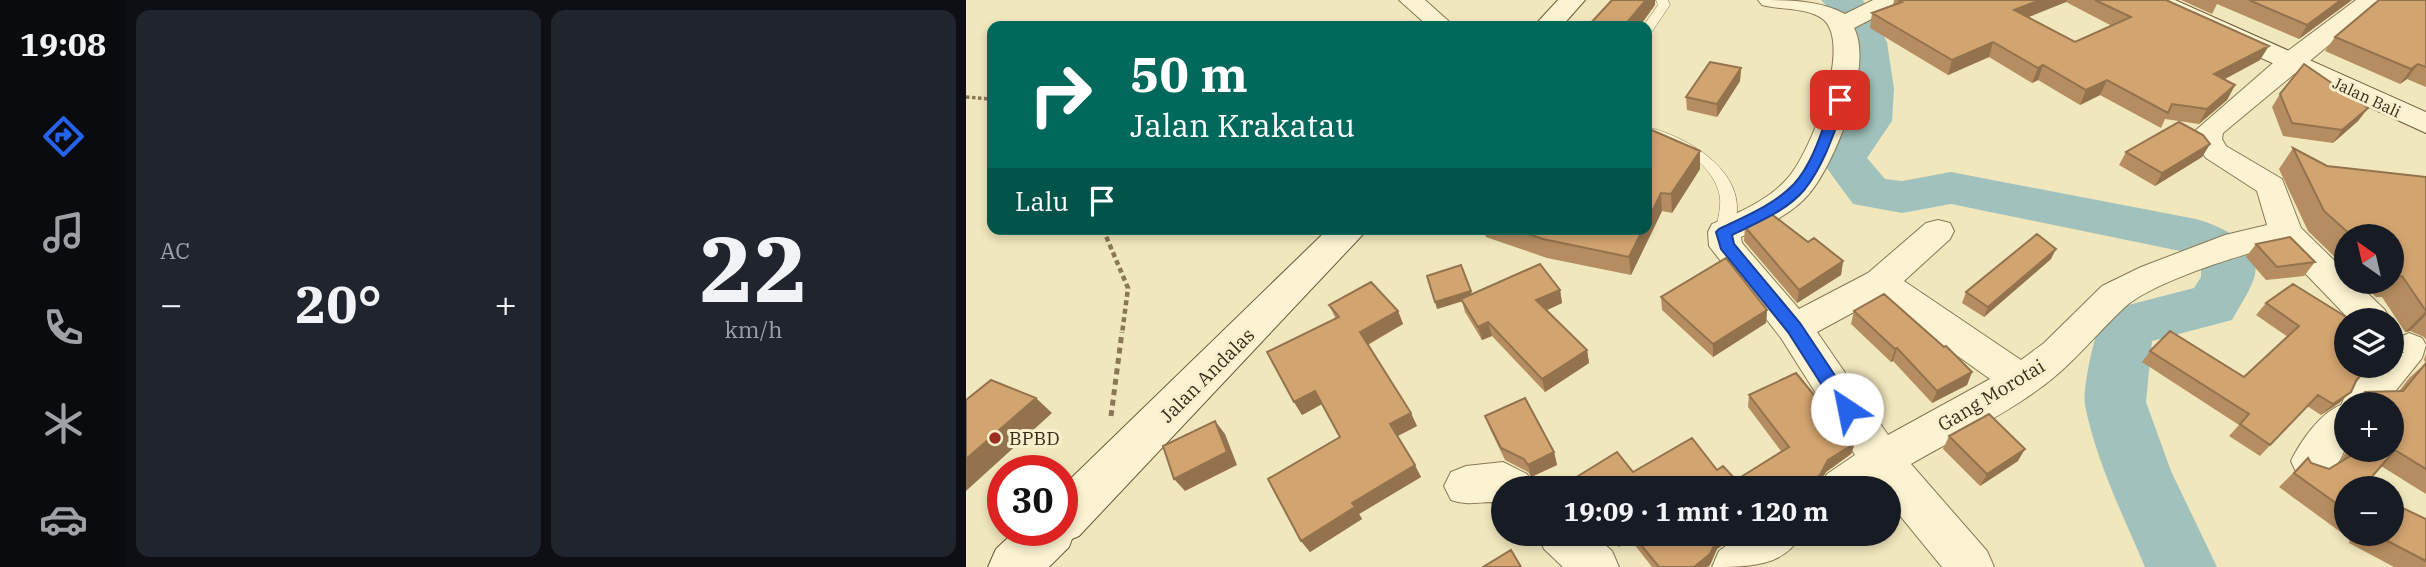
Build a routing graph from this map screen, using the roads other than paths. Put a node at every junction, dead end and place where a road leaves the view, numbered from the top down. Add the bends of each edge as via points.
1 (1411, 0) edge
2 (1572, 0) edge
3 (1662, 0) edge
4 (1770, 0) edge
5 (1891, 0) edge
6 (2154, 0) edge
7 (2371, 0) edge
8 (1852, 20) junction
9 (1436, 21) edge
10 (1552, 21) edge
11 (1652, 23) edge
12 (2290, 62) junction
13 (2426, 124) edge
14 (1652, 132) edge
15 (1938, 231) dead end
16 (1724, 232) junction
17 (2286, 233) junction
18 (1344, 235) edge
19 (1880, 282) junction
20 (2360, 308) edge
21 (1794, 328) junction
22 (2409, 347) edge
23 (2021, 380) junction
24 (2371, 392) edge
25 (2334, 436) edge
26 (1881, 460) junction
27 (2312, 461) edge
28 (1859, 476) edge
29 (1078, 504) edge
30 (1035, 546) edge
31 (1573, 546) edge
32 (1014, 567) edge
33 (1596, 567) edge
34 (1971, 567) edge

1 - 9 street
2 - 10 main road
3 - 11 lane via 1664,5
4 - 8 street
5 - 8 street
6 - 12 main road, Jalan Bali
7 - 12 street
8 - 16 street via 1840,100 1818,157 1799,187 1768,211
12 - 13 main road, Jalan Bali
12 - 17 street via 2210,131 2207,139 2216,152 2271,186
14 - 16 lane via 1670,137 1708,163 1728,195
15 - 19 street
16 - 21 street via 1726,246
17 - 20 street
17 - 23 street, Gang Morotai via 2222,248 2115,295 2057,354
18 - 29 main road, Jalan Andalas
19 - 21 street
19 - 23 street
21 - 26 street
22 - 24 street
23 - 26 street, Gang Morotai
25 - 27 street
26 - 28 street, Gang Morotai
26 - 34 street
30 - 32 main road
31 - 33 street

